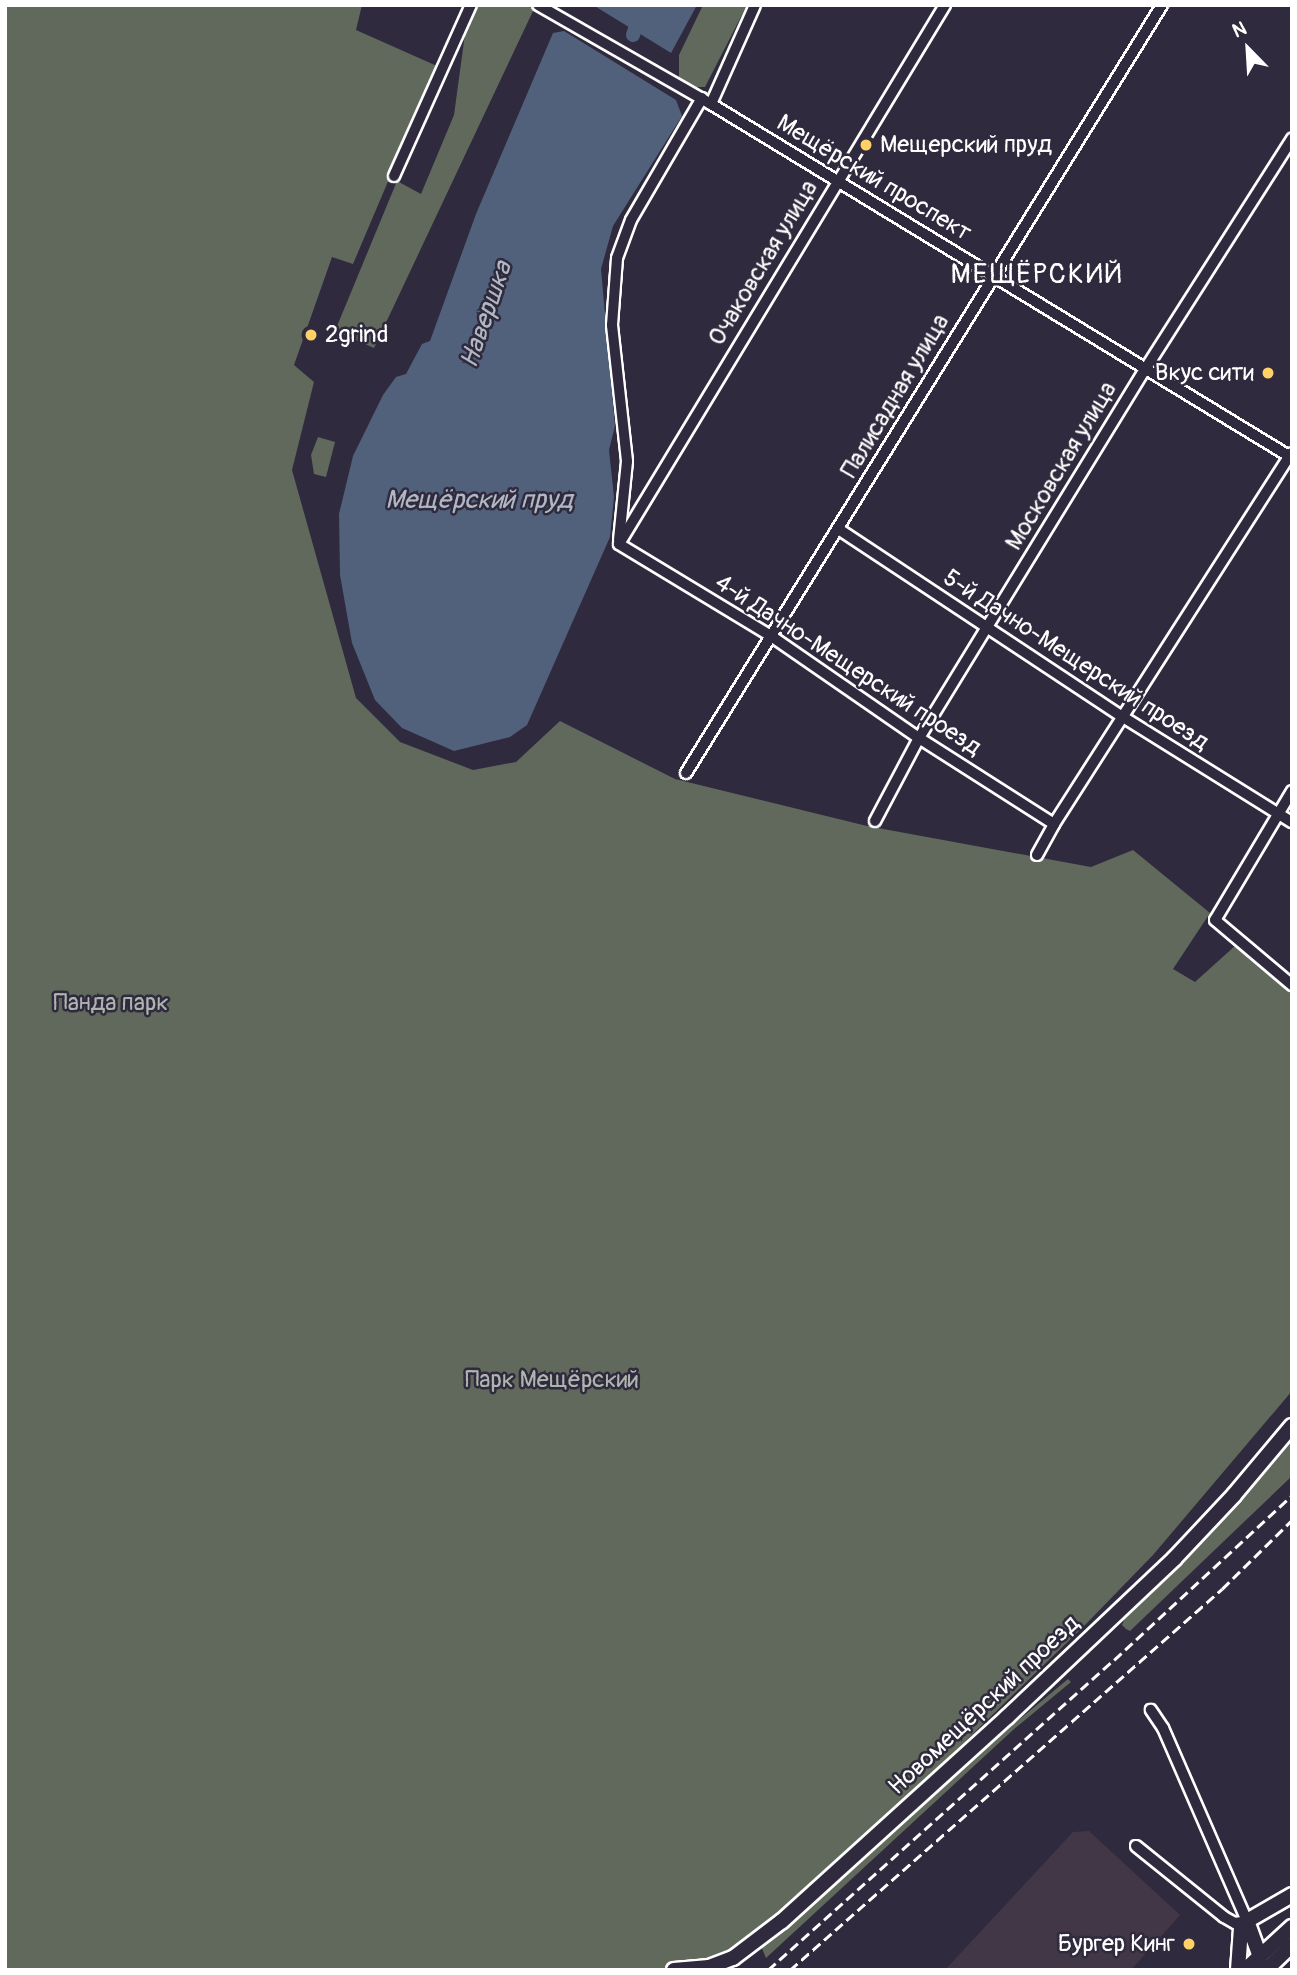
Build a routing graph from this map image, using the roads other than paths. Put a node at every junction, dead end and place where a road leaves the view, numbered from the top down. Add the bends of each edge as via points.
1 (471, 5) edge
2 (538, 5) edge
3 (755, 5) edge
4 (945, 5) edge
5 (1162, 5) edge
6 (706, 101) junction
7 (1292, 139) edge
8 (394, 176) dead end
9 (837, 181) junction
10 (993, 275) junction
11 (1146, 368) junction
12 (1291, 455) edge
13 (839, 530) junction
14 (619, 544) junction
15 (986, 629) junction
16 (771, 636) junction
17 (1123, 717) junction
18 (919, 738) junction
19 (686, 773) dead end
20 (1292, 791) edge
21 (1278, 814) junction
22 (875, 821) dead end
23 (1292, 822) edge
24 (1054, 824) junction
25 (1037, 855) dead end
26 (1292, 985) edge
27 (1292, 1426) edge
28 (1151, 1710) dead end
29 (1136, 1846) dead end
30 (1292, 1895) edge
31 (1276, 1904) junction
32 (1240, 1905) junction
33 (1247, 1921) junction
34 (1292, 1927) edge
35 (1292, 1945) edge
36 (1258, 1963) edge
37 (674, 1970) edge
38 (1238, 1970) edge
39 (1245, 1970) edge
40 (1266, 1970) edge

1 - 8 street
2 - 6 street, Мещёрский проспект
3 - 6 street
4 - 9 street, Очаковская улица
5 - 10 street, Палисадная улица
6 - 9 street, Мещёрский проспект
6 - 14 street via 631,220 617,258 612,325 627,461
7 - 11 street, Московская улица
9 - 10 street, Мещёрский проспект
9 - 14 street, Очаковская улица
10 - 11 street, Мещёрский проспект
10 - 13 street, Палисадная улица
11 - 12 street, Мещёрский проспект
11 - 15 street, Московская улица
12 - 17 street
13 - 15 street, 5-й Дачно-Мещерский проезд
13 - 16 street, Палисадная улица
14 - 16 street, 4-й Дачно-Мещерский проезд
15 - 17 street, 5-й Дачно-Мещерский проезд
15 - 18 street, Московская улица
16 - 18 street, 4-й Дачно-Мещерский проезд
16 - 19 street, Палисадная улица
17 - 21 street, 5-й Дачно-Мещерский проезд
17 - 24 street
18 - 22 street, Московская улица
18 - 24 street, 4-й Дачно-Мещерский проезд
20 - 21 street
21 - 23 street, 5-й Дачно-Мещерский проезд
21 - 26 street via 1215,920
24 - 25 street
27 - 37 street, Новомещёрский проезд via 1174,1559 782,1921 733,1958 709,1967
28 - 32 street
29 - 33 street via 1228,1920
30 - 31 street
31 - 32 street via 1248,1909
31 - 33 street
32 - 33 street
33 - 36 street
33 - 38 street via 1239,1934
34 - 36 street
35 - 40 street
36 - 39 street

